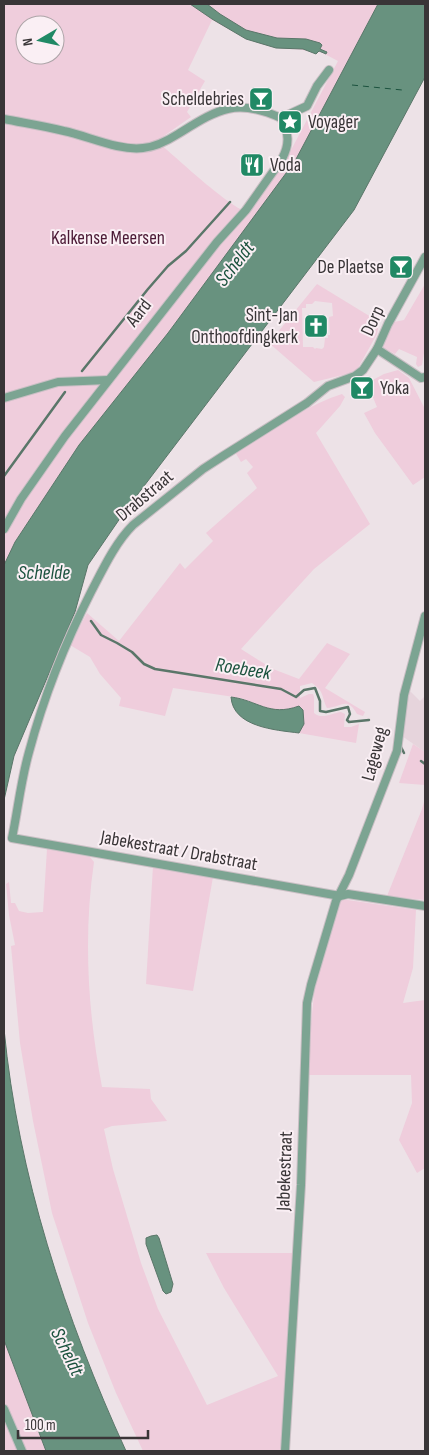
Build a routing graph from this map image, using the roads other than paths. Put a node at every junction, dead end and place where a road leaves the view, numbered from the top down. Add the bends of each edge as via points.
1 (329, 70) dead end
2 (281, 118) junction
3 (4, 119) edge
4 (425, 257) edge
5 (377, 349) junction
6 (425, 377) edge
7 (108, 380) junction
8 (4, 398) edge
9 (4, 529) edge
10 (425, 616) edge
11 (12, 838) joint
12 (340, 896) junction
13 (425, 906) edge
14 (4, 1408) edge
15 (22, 1451) edge
16 (285, 1451) edge

1 - 2 street via 307,106
2 - 3 street via 260,109 222,109 163,143 143,148 125,147
2 - 7 street, Aard via 288,137 282,159 246,210 216,242
4 - 5 street, Dorp
5 - 6 street, Dorp via 421,378
5 - 11 street, Drabstraat via 355,376 328,386 210,465 125,533 98,578 56,666 29,752
7 - 8 street via 58,382
7 - 9 street, Aard via 35,477
10 - 12 street, Lageweg via 404,695 397,751
11 - 12 street, Jabekestraat / Drabstraat
12 - 13 street, Jabekestraat / Drabstraat via 348,894
12 - 16 street, Jabekestraat via 307,1003 301,1185
14 - 15 street

